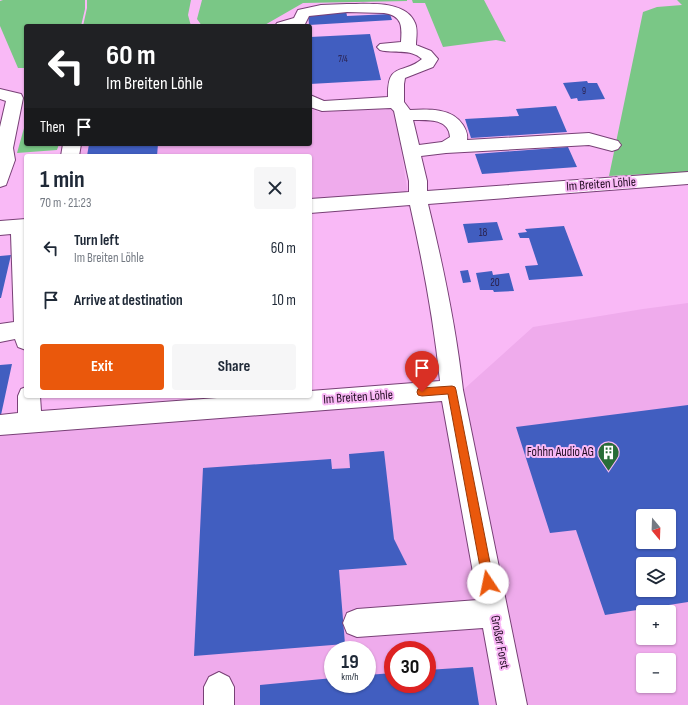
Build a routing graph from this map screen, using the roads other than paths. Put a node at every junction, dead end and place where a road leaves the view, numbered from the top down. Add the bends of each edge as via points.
1 (289, 24) edge
2 (409, 47) junction
3 (385, 48) dead end
4 (0, 94) edge
5 (314, 105) edge
6 (400, 109) junction
7 (612, 145) dead end
8 (446, 147) junction
9 (412, 152) junction
10 (688, 178) edge
11 (0, 181) edge
12 (418, 199) junction
13 (312, 206) edge
14 (15, 227) edge
15 (24, 315) edge
16 (0, 333) edge
17 (24, 335) edge
18 (452, 390) junction
19 (29, 398) edge
20 (30, 422) junction
21 (0, 425) edge
22 (494, 613) junction
23 (357, 623) dead end
24 (512, 705) edge

1 - 2 street via 300,21 303,13 311,10 391,10 405,17 410,24
2 - 3 street
2 - 6 street via 425,52 430,59 427,64 397,77 395,82
4 - 11 street via 15,98 4,148 6,160
5 - 6 street via 384,102
6 - 8 street via 452,122 459,139
6 - 9 street
7 - 8 street via 589,138
8 - 9 street
9 - 12 street via 418,181
10 - 12 street, Im Breiten Löhle
12 - 13 street, Im Breiten Löhle
12 - 18 street via 447,345
14 - 15 street
16 - 17 street
18 - 20 street, Im Breiten Löhle
18 - 22 street, Großer Forst
19 - 20 street
20 - 21 street, Im Breiten Löhle
22 - 23 street
22 - 24 street, Großer Forst

